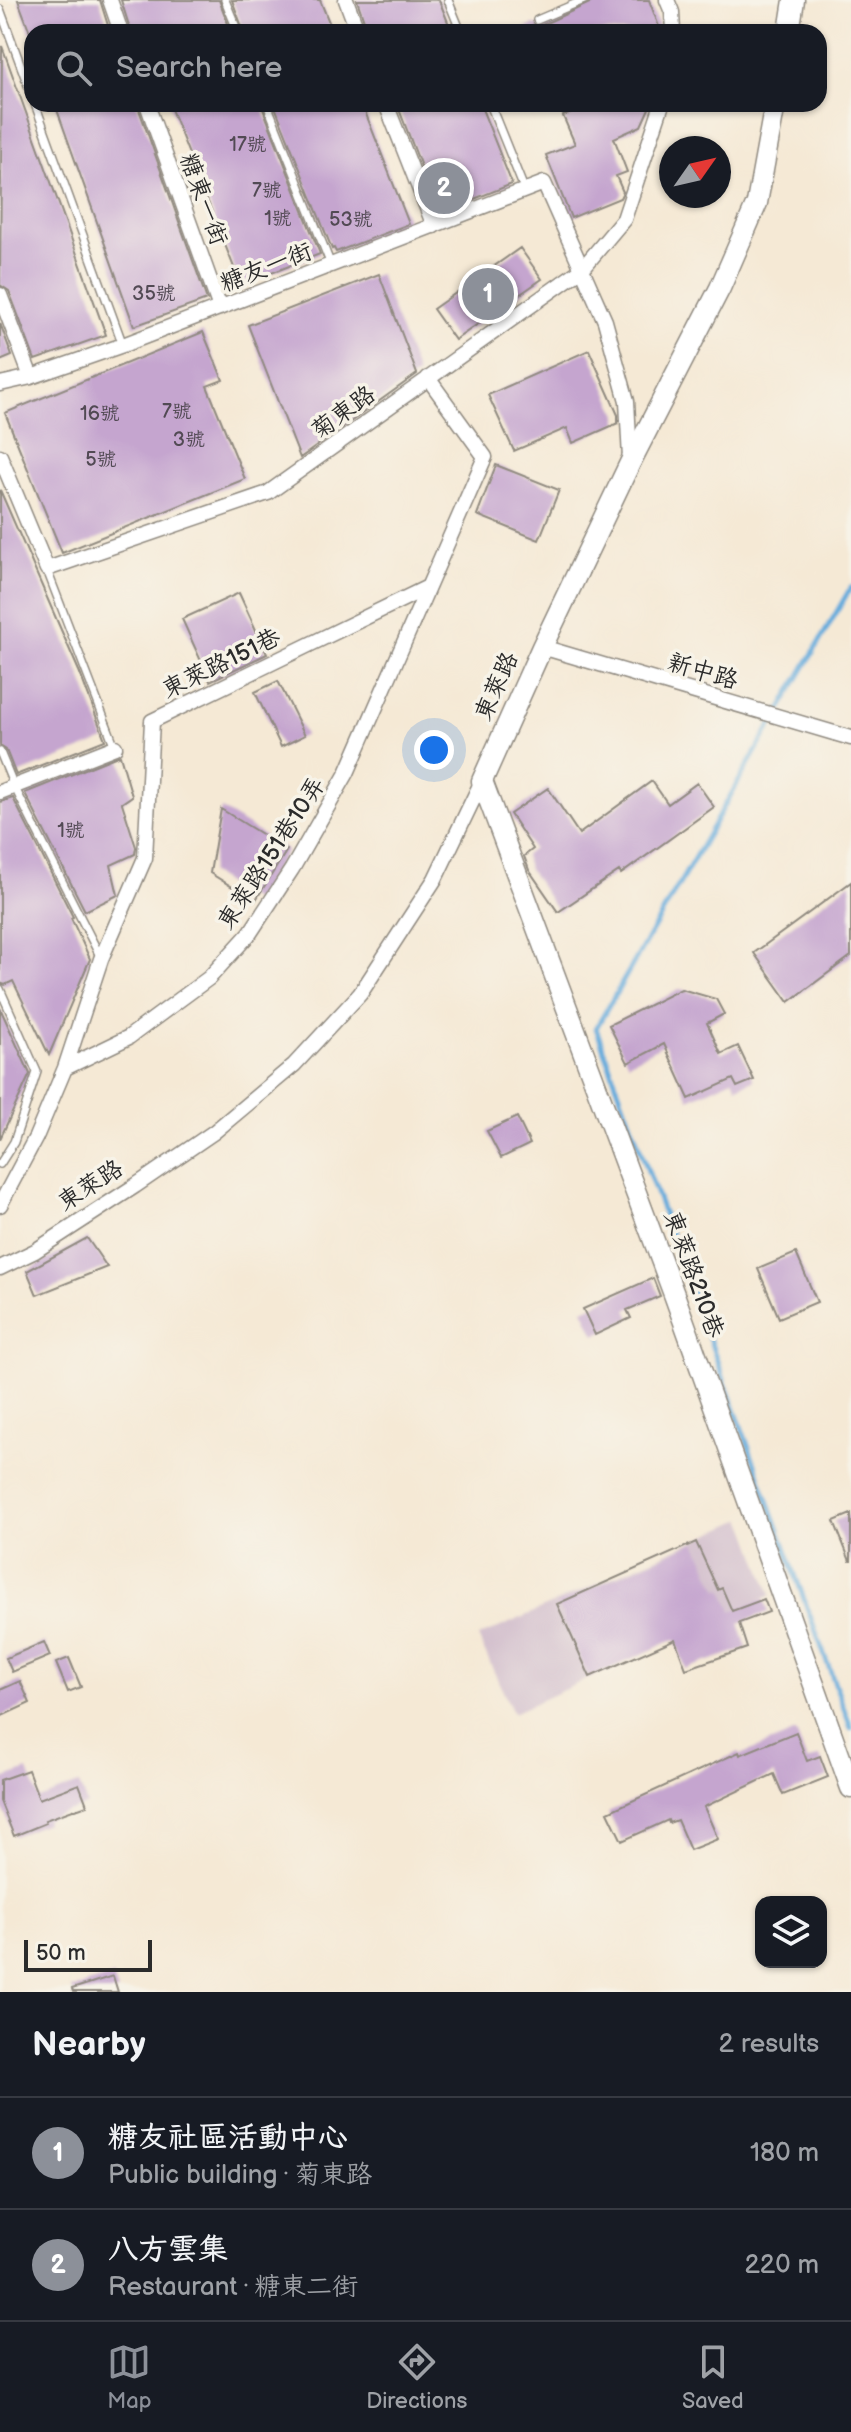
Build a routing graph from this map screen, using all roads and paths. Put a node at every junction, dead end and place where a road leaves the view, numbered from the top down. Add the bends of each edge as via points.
1 (110, 0) edge
2 (225, 0) edge
3 (346, 0) edge
4 (448, 0) edge
5 (584, 0) edge
6 (667, 0) edge
7 (794, 0) edge
8 (0, 9) edge
9 (537, 20) dead end
10 (118, 24) edge
11 (235, 24) edge
12 (355, 24) edge
13 (458, 24) edge
14 (673, 24) edge
15 (790, 24) edge
16 (24, 74) edge
17 (38, 112) edge
18 (150, 112) edge
19 (270, 112) edge
20 (389, 112) edge
21 (493, 112) edge
22 (659, 112) edge
23 (774, 112) edge
24 (525, 191) junction
25 (434, 226) junction
26 (331, 265) junction
27 (582, 269) junction
28 (0, 295) edge
29 (220, 308) junction
30 (123, 345) junction
31 (31, 377) junction
32 (428, 378) junction
33 (0, 384) edge
34 (0, 456) edge
35 (630, 463) junction
36 (47, 569) junction
37 (426, 588) junction
38 (542, 647) junction
39 (851, 738) edge
40 (115, 747) joint
41 (0, 752) edge
42 (482, 781) junction
43 (7, 789) edge
44 (101, 959) junction
45 (0, 989) edge
46 (65, 1068) junction
47 (0, 1164) edge
48 (0, 1205) edge
49 (0, 1268) edge
50 (851, 1788) edge

1 - 10 street
2 - 11 lane
3 - 12 street
4 - 13 lane
5 - 9 lane
6 - 14 street
7 - 15 street
8 - 16 lane
17 - 30 lane
18 - 29 street, 糖東一街
19 - 26 lane
20 - 25 street
21 - 24 lane
22 - 27 street, 菊東路 via 624,219
23 - 35 street, 東萊路 via 757,203 720,288
24 - 25 street, 糖友一街
24 - 27 street, 糖友一街 via 544,183
25 - 26 street, 糖友一街
26 - 29 street, 糖友一街
27 - 32 street, 菊東路
27 - 35 street via 605,321 627,401
28 - 31 street
29 - 30 street, 糖友一街
30 - 31 street, 糖友一街
31 - 33 street, 糖友一街
32 - 36 street, 菊東路 via 268,493
32 - 37 street via 485,457
34 - 36 street
35 - 38 street, 東萊路
36 - 40 lane
37 - 44 street, 東萊路151巷 via 152,721 145,858
37 - 46 street, 東萊路151巷10弄 via 347,773 250,933 209,978 129,1037
38 - 39 street, 新中路
38 - 42 street, 東萊路
40 - 43 street
41 - 43 lane
42 - 49 street, 東萊路 via 435,879 360,994 294,1065 214,1132 35,1251
42 - 50 street, 東萊路210巷 via 686,1326
43 - 44 lane
44 - 46 street, 東萊路151巷
45 - 47 lane via 37,1072 14,1142
46 - 48 street, 東萊路151巷

